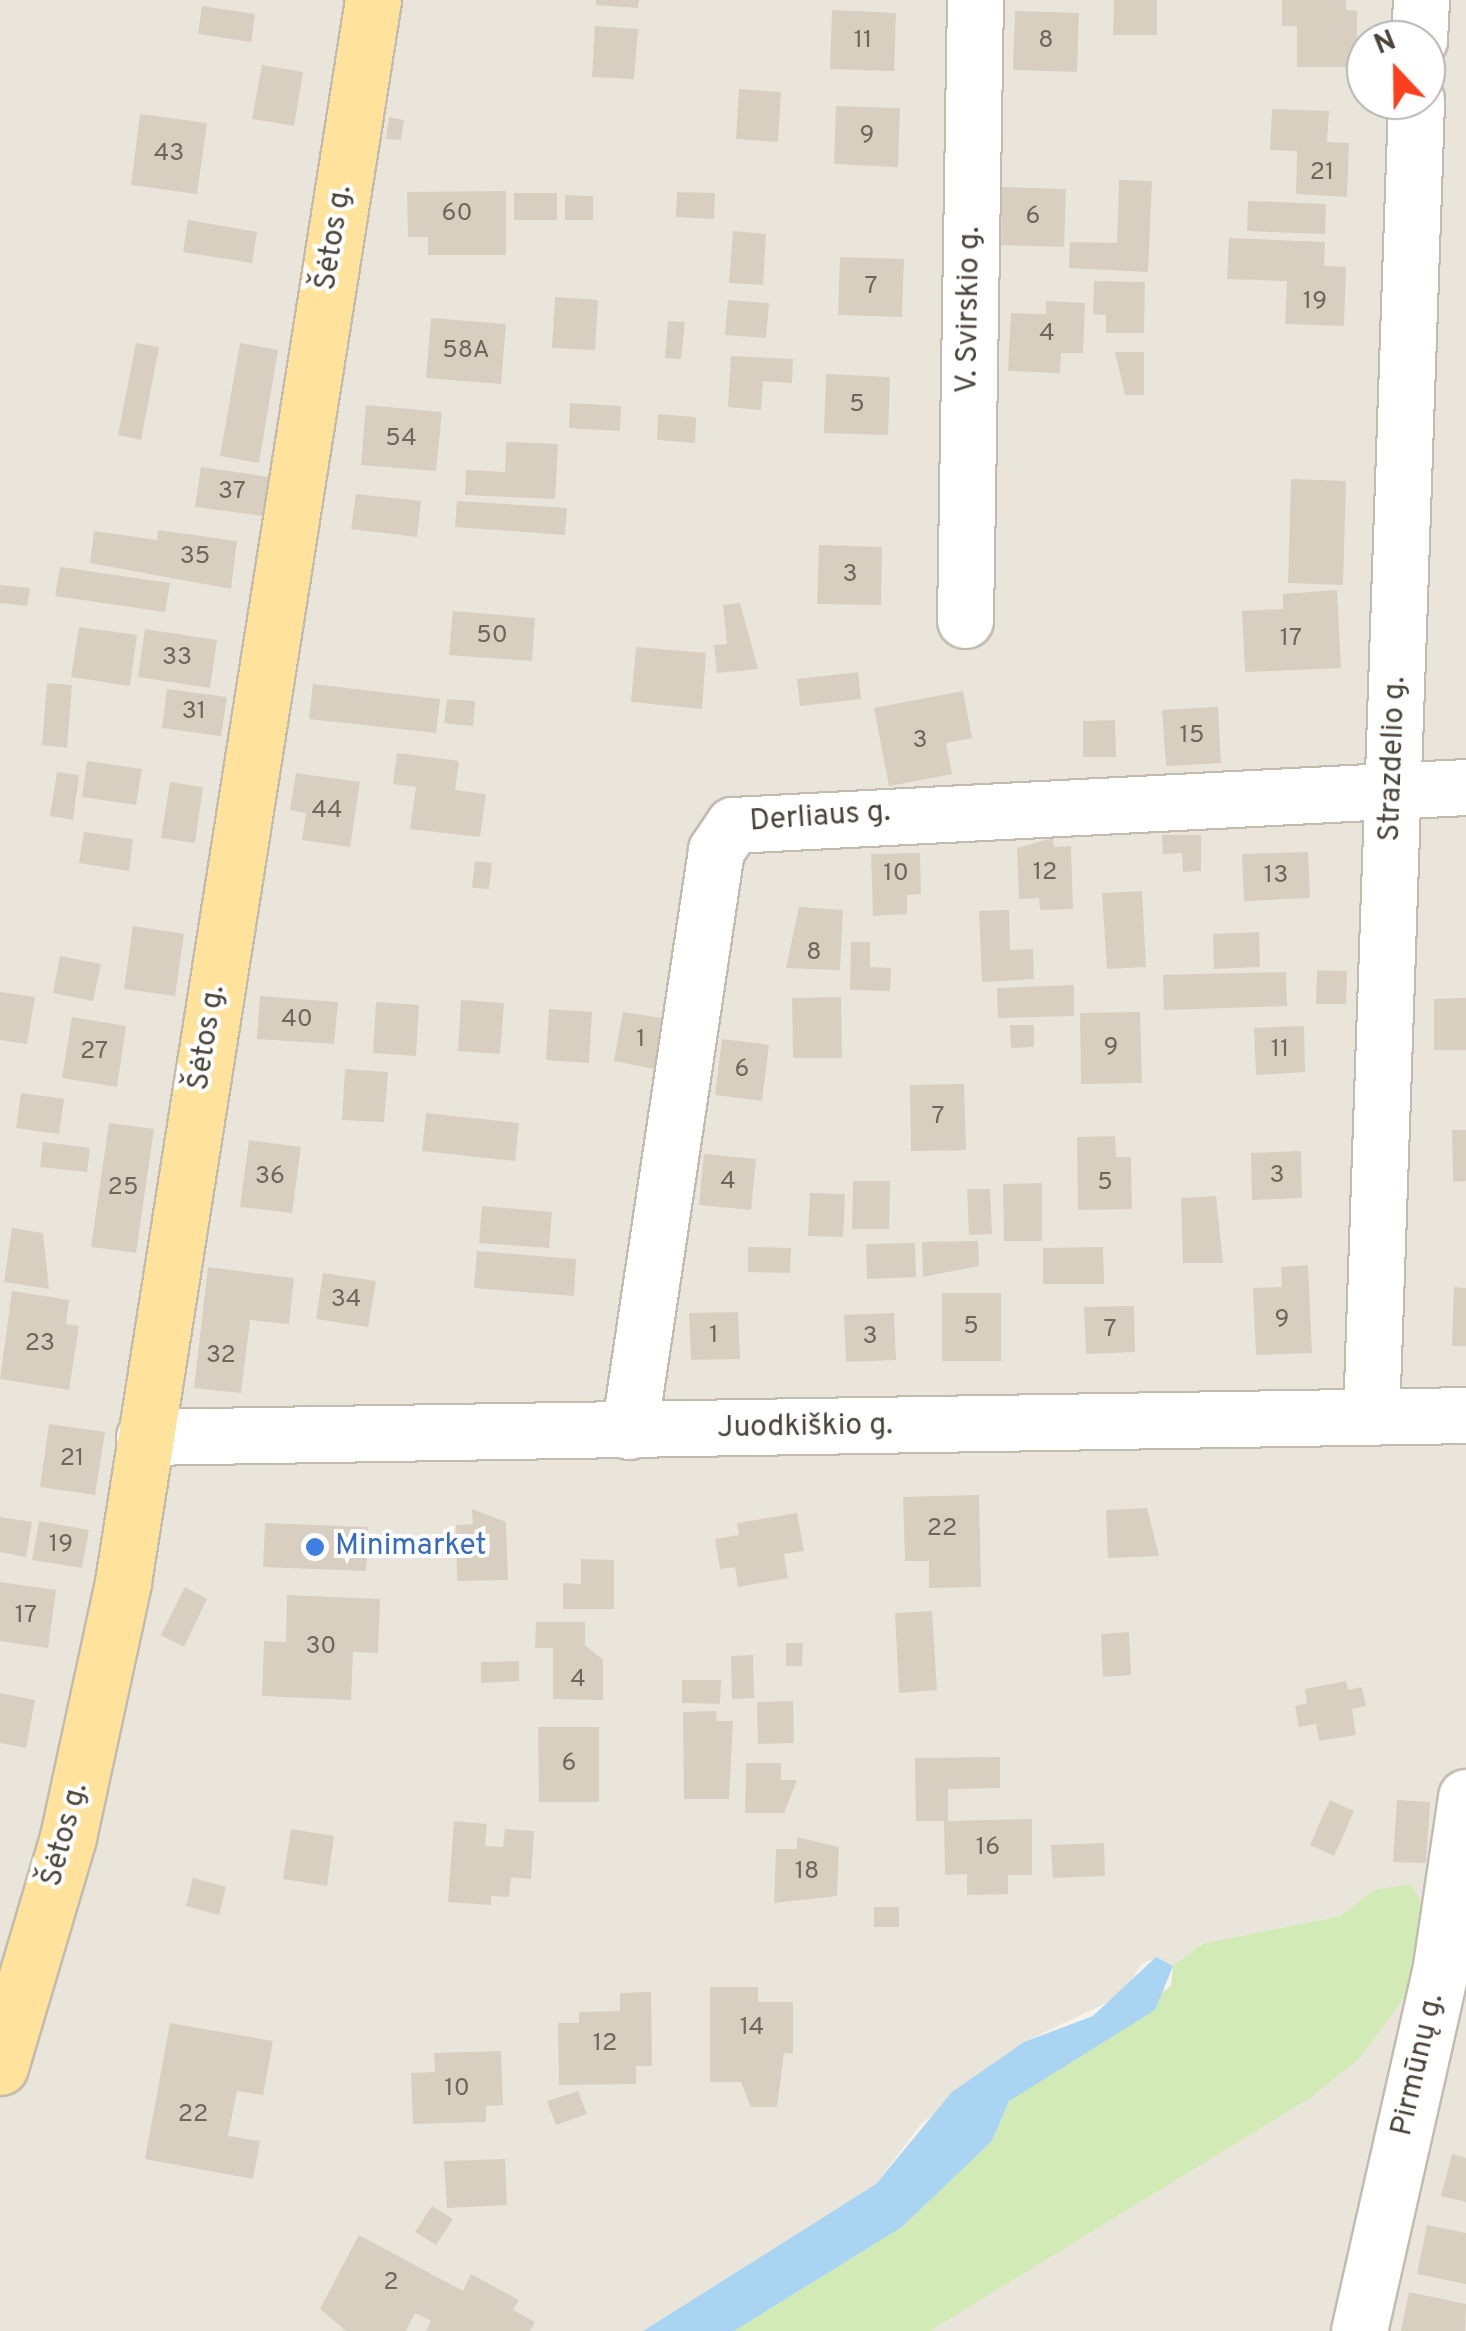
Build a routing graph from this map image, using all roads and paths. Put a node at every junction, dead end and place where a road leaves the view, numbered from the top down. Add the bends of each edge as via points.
1 (373, 0) edge
2 (974, 0) edge
3 (1415, 120) edge
4 (965, 620) dead end
5 (1466, 787) edge
6 (1393, 789) junction
7 (1466, 1416) edge
8 (1372, 1417) junction
9 (629, 1431) junction
10 (144, 1436) junction
11 (1466, 1797) edge
12 (0, 2067) edge
13 (1359, 2331) edge

1 - 10 main road, Šėtos g.
2 - 4 street, V. Svirskio g.
3 - 6 street, Strazdelio g.
5 - 6 street, Derliaus g.
6 - 8 street, Strazdelio g.
6 - 9 street, Derliaus g. via 758,819 721,835
7 - 8 street, Juodkiškio g.
8 - 9 street, Juodkiškio g.
9 - 10 street, Juodkiškio g.
10 - 12 main road, Šėtos g. via 95,1722
11 - 13 street, Pirmūnų g. via 1440,1973

